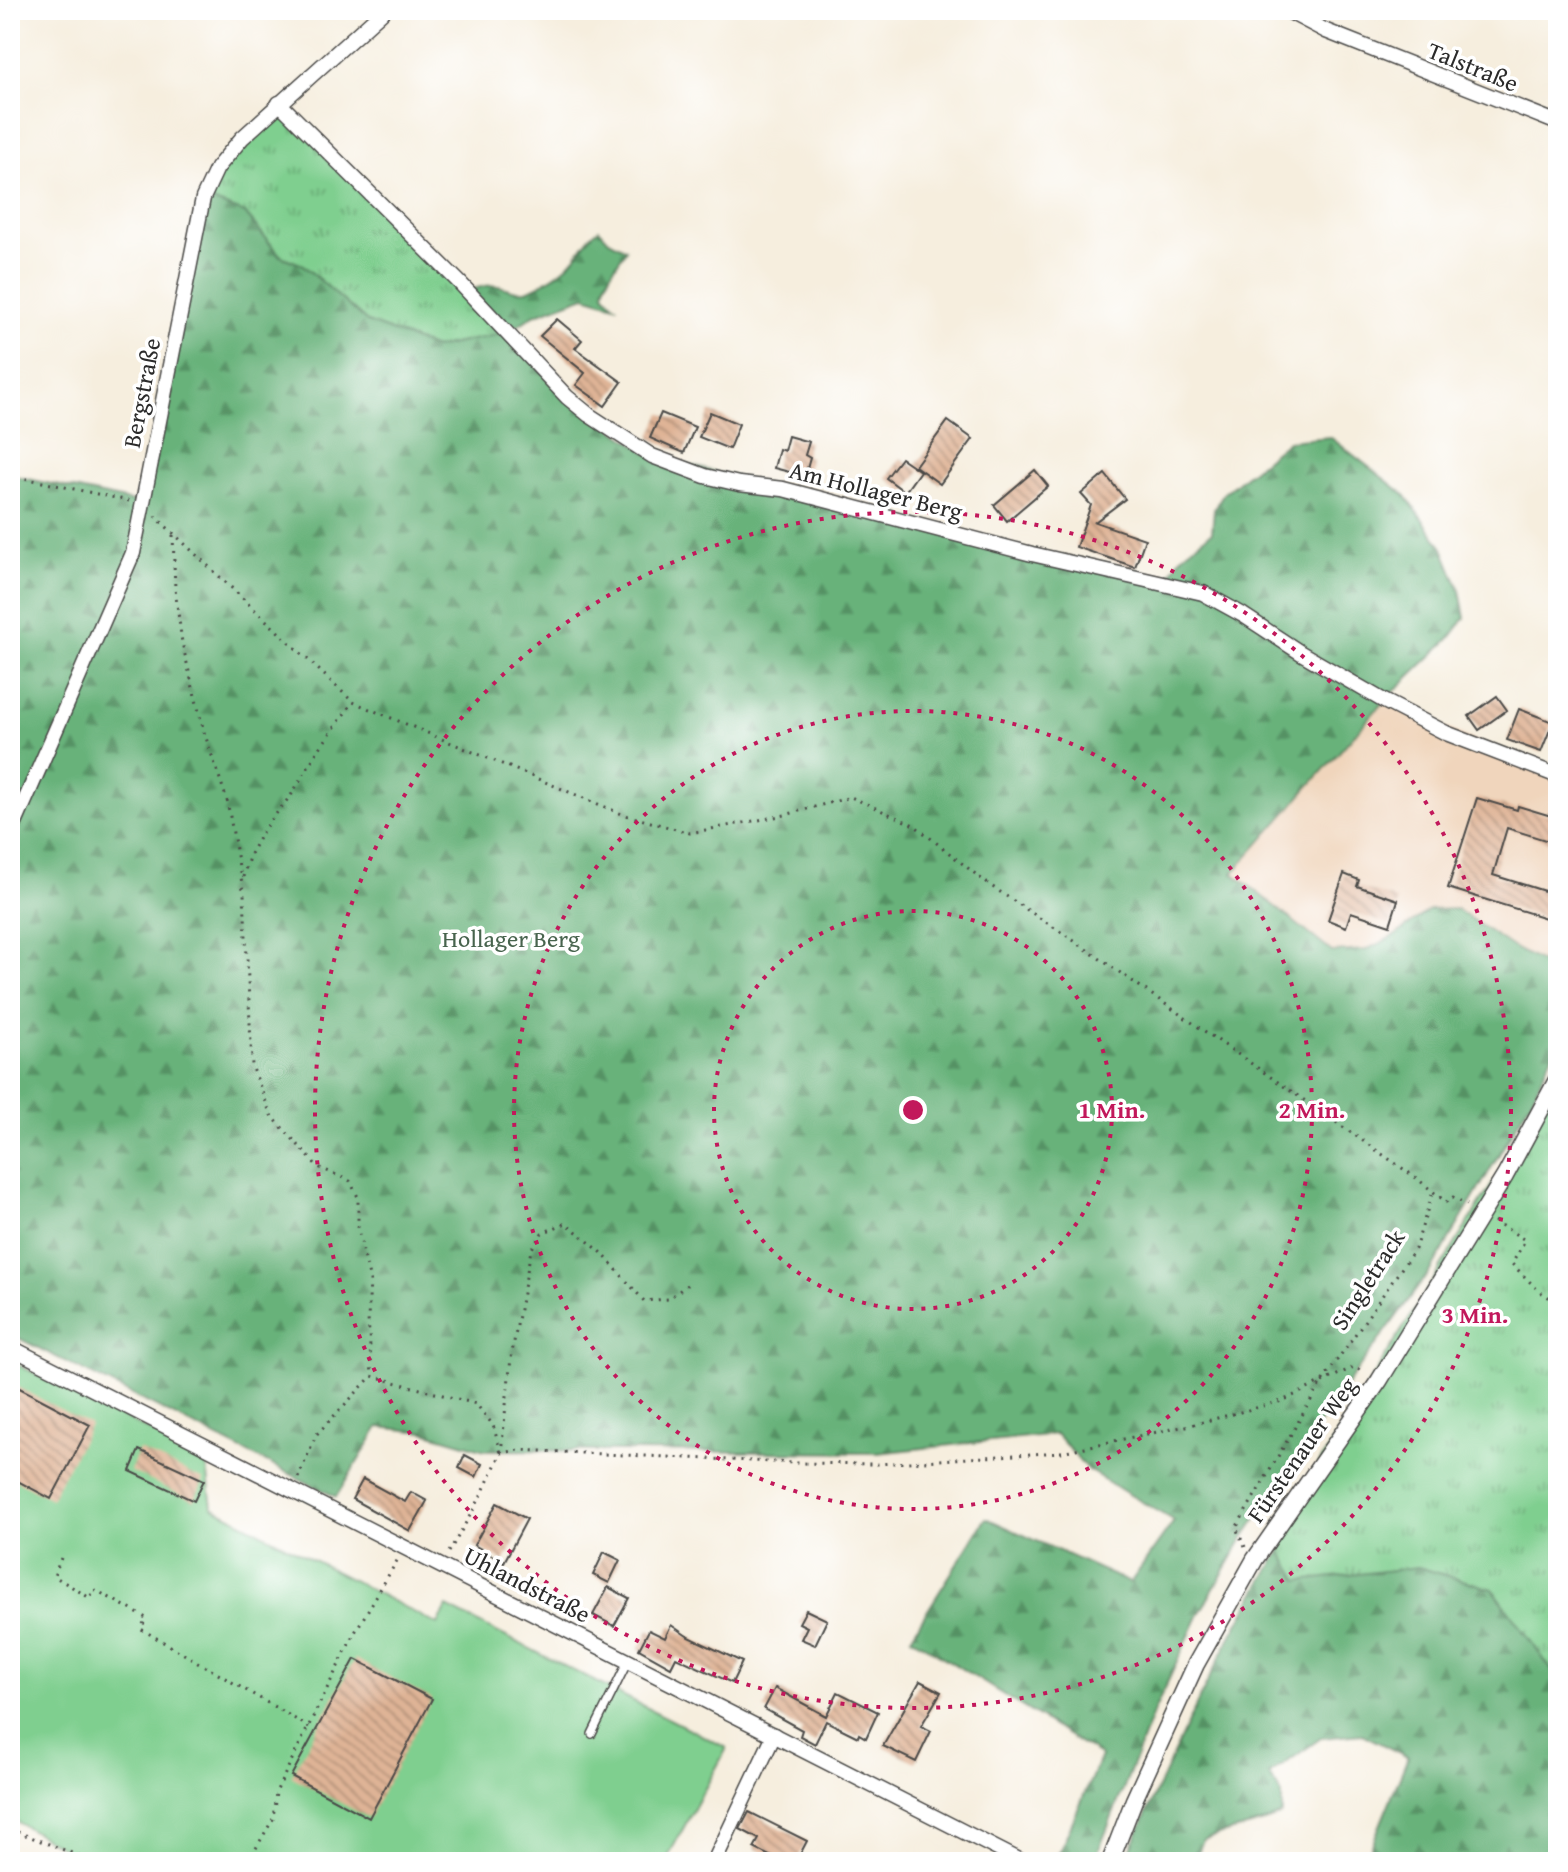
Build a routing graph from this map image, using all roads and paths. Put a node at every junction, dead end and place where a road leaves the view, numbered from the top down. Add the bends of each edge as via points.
1 (384, 10) edge
2 (1286, 10) edge
3 (279, 103) junction
4 (1558, 123) edge
5 (10, 475) edge
6 (143, 504) junction
7 (172, 533) junction
8 (353, 702) junction
9 (1558, 776) edge
10 (10, 835) edge
11 (242, 881) junction
12 (1558, 1078) edge
13 (1433, 1192) junction
14 (1468, 1205) dead end
15 (1504, 1226) dead end
16 (691, 1282) dead end
17 (1558, 1303) edge
18 (10, 1347) edge
19 (372, 1376) junction
20 (1379, 1381) junction
21 (1321, 1383) junction
22 (501, 1453) junction
23 (292, 1491) junction
24 (405, 1548) junction
25 (61, 1558) dead end
26 (1255, 1559) junction
27 (442, 1566) junction
28 (628, 1661) junction
29 (309, 1727) junction
30 (592, 1734) dead end
31 (774, 1735) junction
32 (10, 1829) edge
33 (716, 1858) edge
34 (95, 1862) edge
35 (248, 1862) edge
36 (733, 1862) edge
37 (1023, 1862) edge
38 (1110, 1862) edge

1 - 3 street, Bergstraße
2 - 4 street, Talstraße via 1326,31
3 - 6 street, Bergstraße via 217,168 203,198
3 - 9 street, Am Hollager Berg via 557,387 652,456 705,476 783,489 1203,593 1359,689 1446,733
5 - 6 path
6 - 7 path
6 - 10 street, Bergstraße via 133,553
7 - 8 path
7 - 11 path via 182,643 227,800
8 - 11 path via 264,829
8 - 13 path via 622,814 690,833 851,797 914,825 988,884
11 - 19 path via 252,1066 271,1115 318,1167 350,1181 358,1197 358,1229 370,1281
12 - 20 street, Fürstenauer Weg via 1490,1202
13 - 14 path via 1446,1202 1453,1197
13 - 21 path, Singletrack via 1415,1249
15 - 17 path via 1525,1240 1512,1264
16 - 22 path via 668,1299 644,1301 601,1252 566,1223 542,1233 531,1250 521,1295
18 - 23 street, Uhlandstraße
19 - 22 path via 476,1404 493,1425
19 - 23 path via 316,1435
20 - 21 path via 1354,1367
20 - 26 street, Fürstenauer Weg
21 - 22 path via 1282,1401 1061,1452 878,1464
21 - 26 path, Singletrack via 1236,1528
22 - 27 path
23 - 24 street, Uhlandstraße
24 - 27 street, Uhlandstraße
24 - 29 path via 354,1634
25 - 29 path via 54,1576 90,1598 94,1589 146,1618 141,1629
26 - 38 street, Fürstenauer Weg via 1196,1664
27 - 28 street, Uhlandstraße
28 - 30 lane
28 - 31 street, Uhlandstraße
29 - 35 path via 276,1792 273,1819
31 - 33 street
31 - 37 street, Uhlandstraße
32 - 34 path
33 - 36 street

